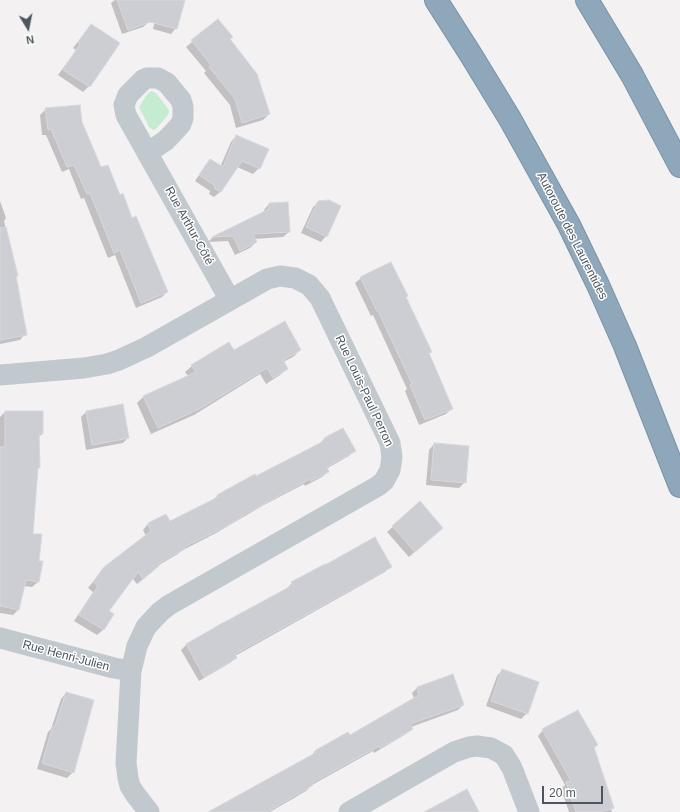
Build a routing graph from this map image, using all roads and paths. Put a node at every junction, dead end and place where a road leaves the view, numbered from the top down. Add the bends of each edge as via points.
1 (436, 0) edge
2 (587, 0) edge
3 (147, 153) dead end
4 (680, 166) edge
5 (230, 300) junction
6 (0, 375) edge
7 (680, 486) edge
8 (0, 638) edge
9 (131, 672) junction
10 (149, 812) edge
11 (349, 812) edge
12 (529, 812) edge

1 - 7 highway, Autoroute des Laurentides via 503,107 569,225 625,346
2 - 4 highway via 646,101
3 - 5 street, Rue Arthur-Côté
5 - 6 street, Rue Louis-Paul Perron via 148,347 107,364
5 - 9 street, Rue Louis-Paul Perron via 258,283 274,277 295,278 309,285 320,298 387,436 392,450 390,470 384,481 371,491 160,612 139,641
8 - 9 street, Rue Henri-Julien
9 - 10 street, Rue Louis-Paul Perron via 126,771 130,786
11 - 12 street via 454,752 477,746 492,748 504,755 512,768

